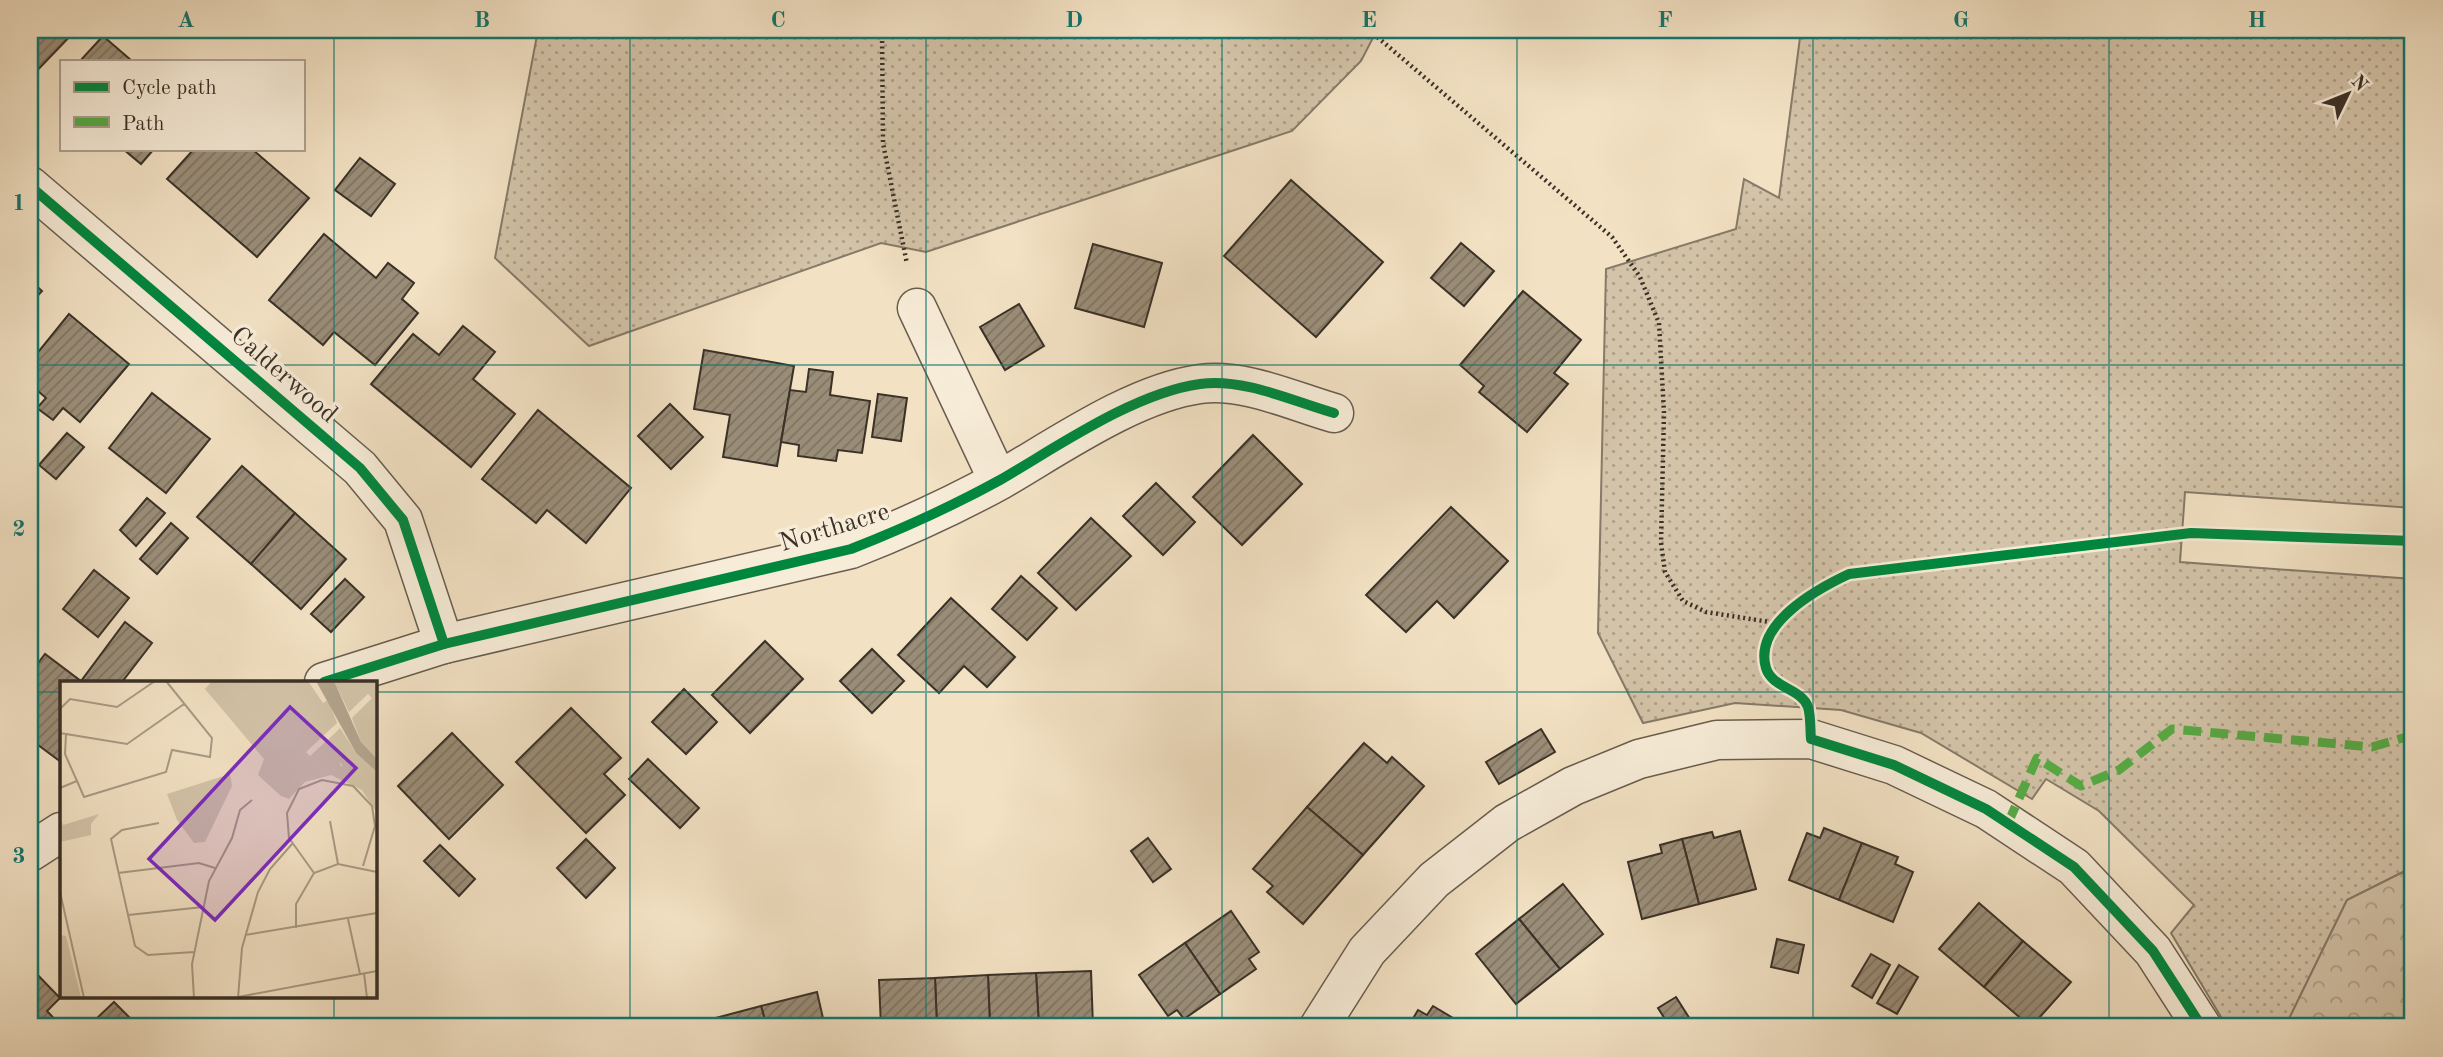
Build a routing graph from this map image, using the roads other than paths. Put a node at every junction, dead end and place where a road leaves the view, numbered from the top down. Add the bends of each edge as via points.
1 (30, 186) edge
2 (917, 308) road end
3 (1334, 413) dead end
4 (998, 480) junction
5 (444, 643) junction
6 (327, 681) edge
7 (60, 833) edge
8 (30, 852) edge
9 (1319, 1027) edge
10 (2202, 1027) edge

1 - 5 street, Calderwood via 383,492 404,520
2 - 4 street
3 - 4 street, Northacre via 1235,384 1200,384 1158,395
4 - 5 street, Northacre via 915,525 850,549
5 - 6 street, Northacre
7 - 8 street
9 - 10 street via 1367,951 1434,880 1507,823 1573,786 1639,759 1717,740 1811,739 1894,765 1986,809 2074,867 2153,951

